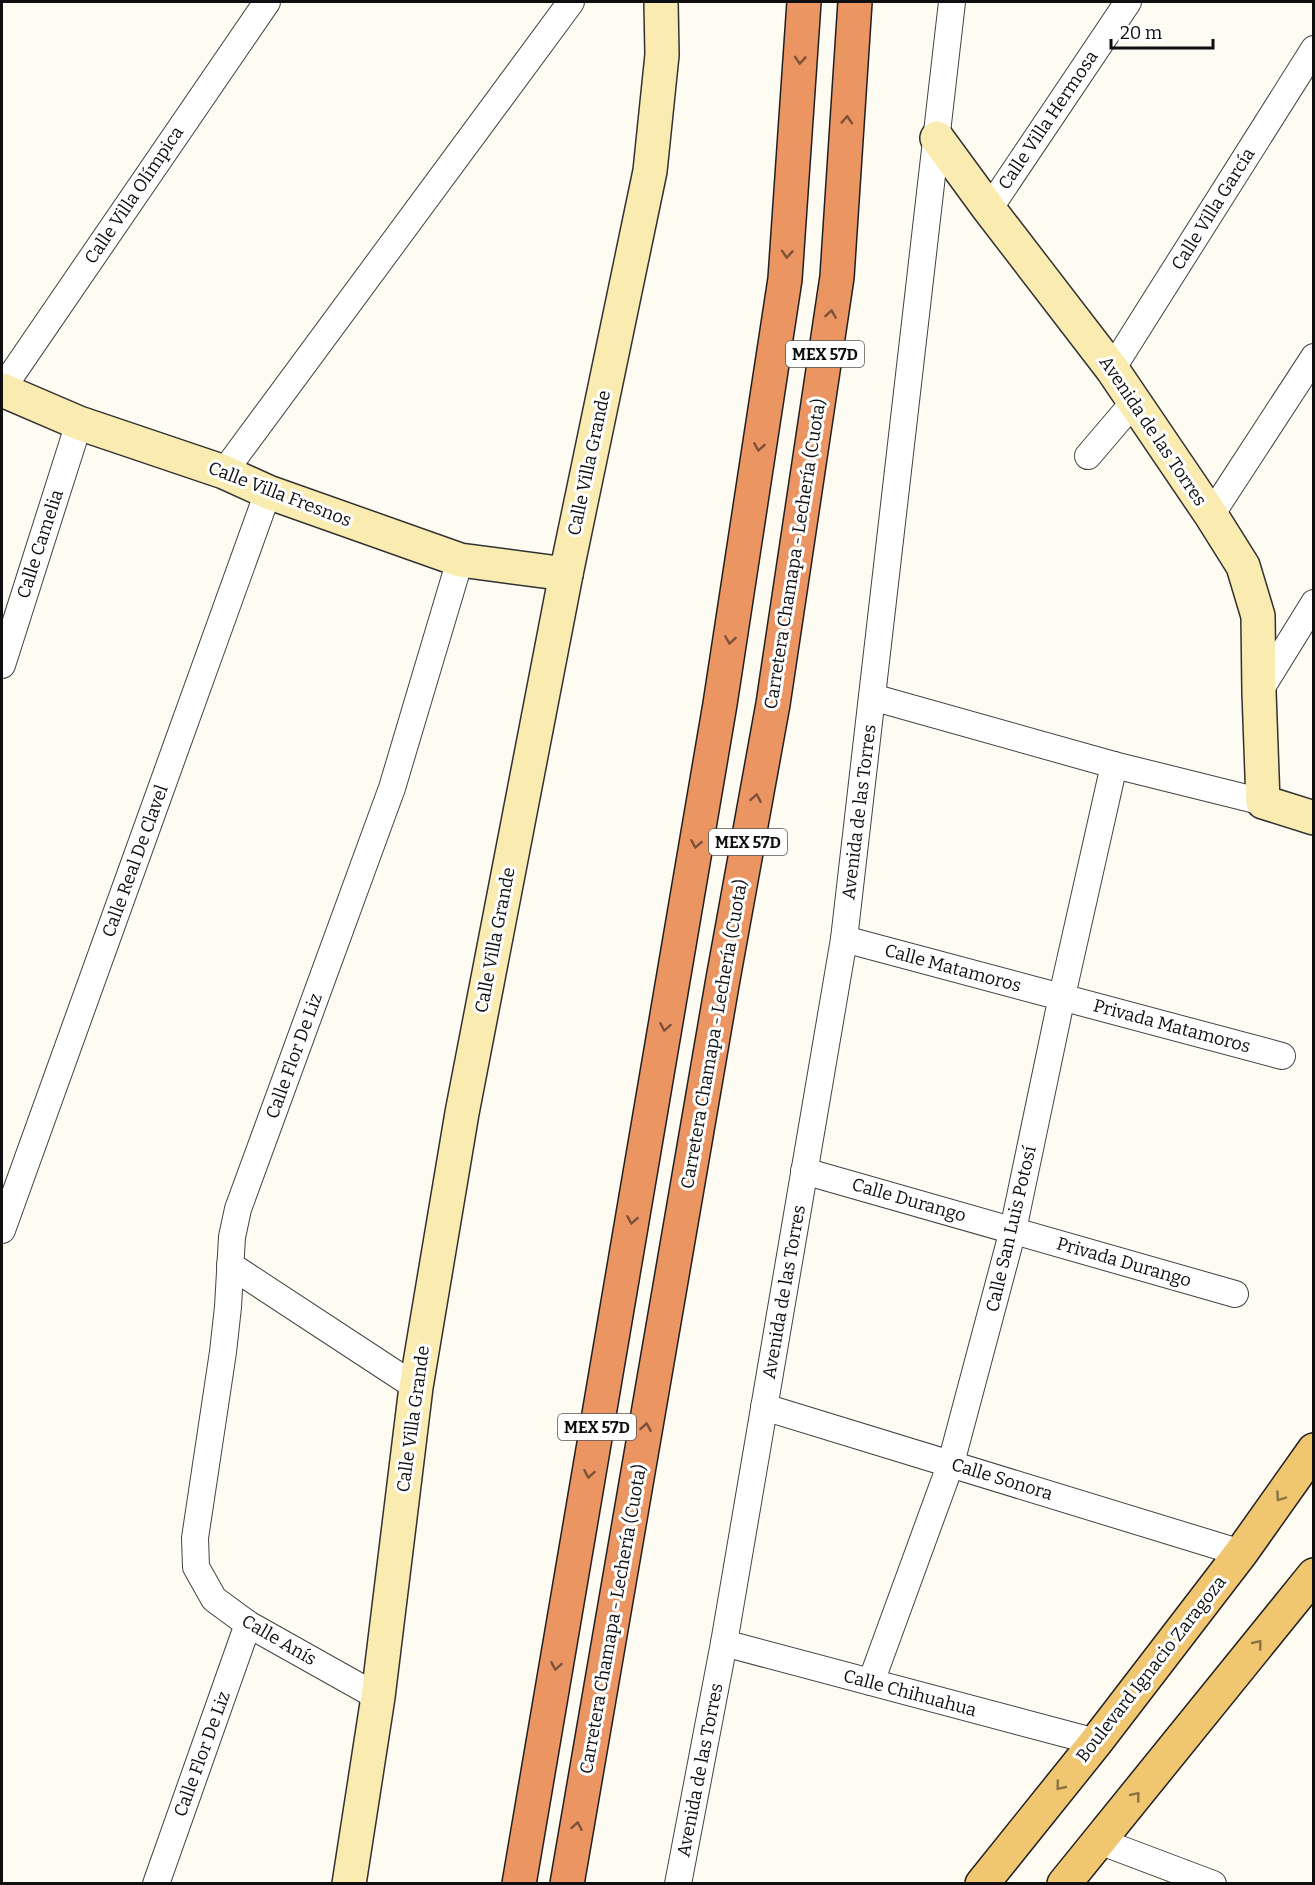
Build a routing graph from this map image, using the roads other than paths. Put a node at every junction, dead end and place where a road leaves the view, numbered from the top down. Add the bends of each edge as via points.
1 (267, 2) edge
2 (571, 2) edge
3 (661, 2) edge
4 (804, 2) edge
5 (855, 2) edge
6 (952, 2) edge
7 (1128, 2) edge
8 (1314, 49) edge
9 (937, 138) junction
10 (989, 209) junction
11 (1314, 357) edge
12 (1112, 369) junction
13 (2, 389) edge
14 (1134, 402) junction
15 (79, 423) junction
16 (1088, 456) dead end
17 (224, 472) junction
18 (268, 492) junction
19 (1211, 516) junction
20 (460, 560) junction
21 (566, 574) junction
22 (1314, 603) edge
23 (2, 665) edge
24 (1258, 692) junction
25 (872, 697) junction
26 (1114, 765) junction
27 (1263, 802) junction
28 (1314, 818) edge
29 (844, 939) junction
30 (1062, 996) junction
31 (1282, 1056) dead end
32 (804, 1171) junction
33 (2, 1230) edge
34 (1013, 1230) junction
35 (230, 1265) junction
36 (1235, 1294) dead end
37 (416, 1387) junction
38 (764, 1407) junction
39 (1314, 1449) edge
40 (951, 1463) junction
41 (1241, 1553) junction
42 (196, 1567) joint
43 (1314, 1575) edge
44 (248, 1624) junction
45 (724, 1643) junction
46 (871, 1682) junction
47 (378, 1697) junction
48 (1096, 1742) junction
49 (1099, 1841) junction
50 (156, 1884) edge
51 (349, 1884) edge
52 (519, 1884) edge
53 (567, 1884) edge
54 (678, 1884) edge
55 (982, 1884) edge
56 (1064, 1884) edge
57 (1214, 1884) edge

1 - 13 street, Calle Villa Olímpica
2 - 17 street
3 - 21 street, Calle Villa Grande via 662,55 650,171
4 -> 52 highway, MEX 57D via 785,279 720,704
53 -> 5 highway, Carretera Chamapa - Lechería (Cuota) / MEX 57D via 777,681 837,277
6 - 9 street, Avenida de las Torres
7 - 10 street, Calle Villa Hermosa
8 - 12 street, Calle Villa García
9 - 10 street, Avenida de las Torres
9 - 25 street, Avenida de las Torres
10 - 12 street, Avenida de las Torres
11 - 19 street
12 - 14 street, Avenida de las Torres
13 - 15 street, Calle Villa Fresnos
14 - 16 street
14 - 19 street, Avenida de las Torres
15 - 17 street, Calle Villa Fresnos
15 - 23 street, Calle Camelia
17 - 18 street, Calle Villa Fresnos
18 - 20 street, Calle Villa Fresnos
18 - 33 street, Calle Real De Clavel
19 - 24 street, Avenida de las Torres via 1243,566 1258,616
20 - 21 street, Calle Villa Fresnos
20 - 35 street, Calle Flor De Liz via 392,788 238,1209
21 - 37 street, Calle Villa Grande via 462,1113
22 - 24 street
24 - 27 street, Avenida de las Torres
25 - 26 street, Avenida de las Torres
25 - 29 street, Avenida de las Torres
26 - 27 street, Avenida de las Torres
26 - 30 street, Calle San Luis Potosí
27 - 28 street, Avenida de las Torres
29 - 30 street, Calle Matamoros
29 - 32 street, Avenida de las Torres
30 - 31 street, Privada Matamoros
30 - 34 street, Calle San Luis Potosí
32 - 34 street, Calle Durango
32 - 38 street, Avenida de las Torres
34 - 36 street, Privada Durango
34 - 40 street, Calle San Luis Potosí
35 - 37 street
35 - 42 street, Calle Flor De Liz via 223,1353 195,1538
37 - 47 street, Calle Villa Grande
38 - 40 street, Calle Sonora
38 - 45 street, Avenida de las Torres
39 -> 41 main road, Boulevard Ignacio Zaragoza
40 - 41 street, Calle Sonora
40 - 46 street, Calle San Luis Potosí
41 - 48 main road, Boulevard Ignacio Zaragoza
42 - 44 street, Calle Anís via 214,1599
49 -> 43 main road
44 - 47 street, Calle Anís
44 - 50 street, Calle Flor De Liz
45 - 46 street, Calle Chihuahua
45 - 54 street, Avenida de las Torres
46 - 48 street, Calle Chihuahua
47 - 51 street, Calle Villa Grande
48 -> 55 main road, Boulevard Ignacio Zaragoza
49 - 56 main road
49 - 57 street

